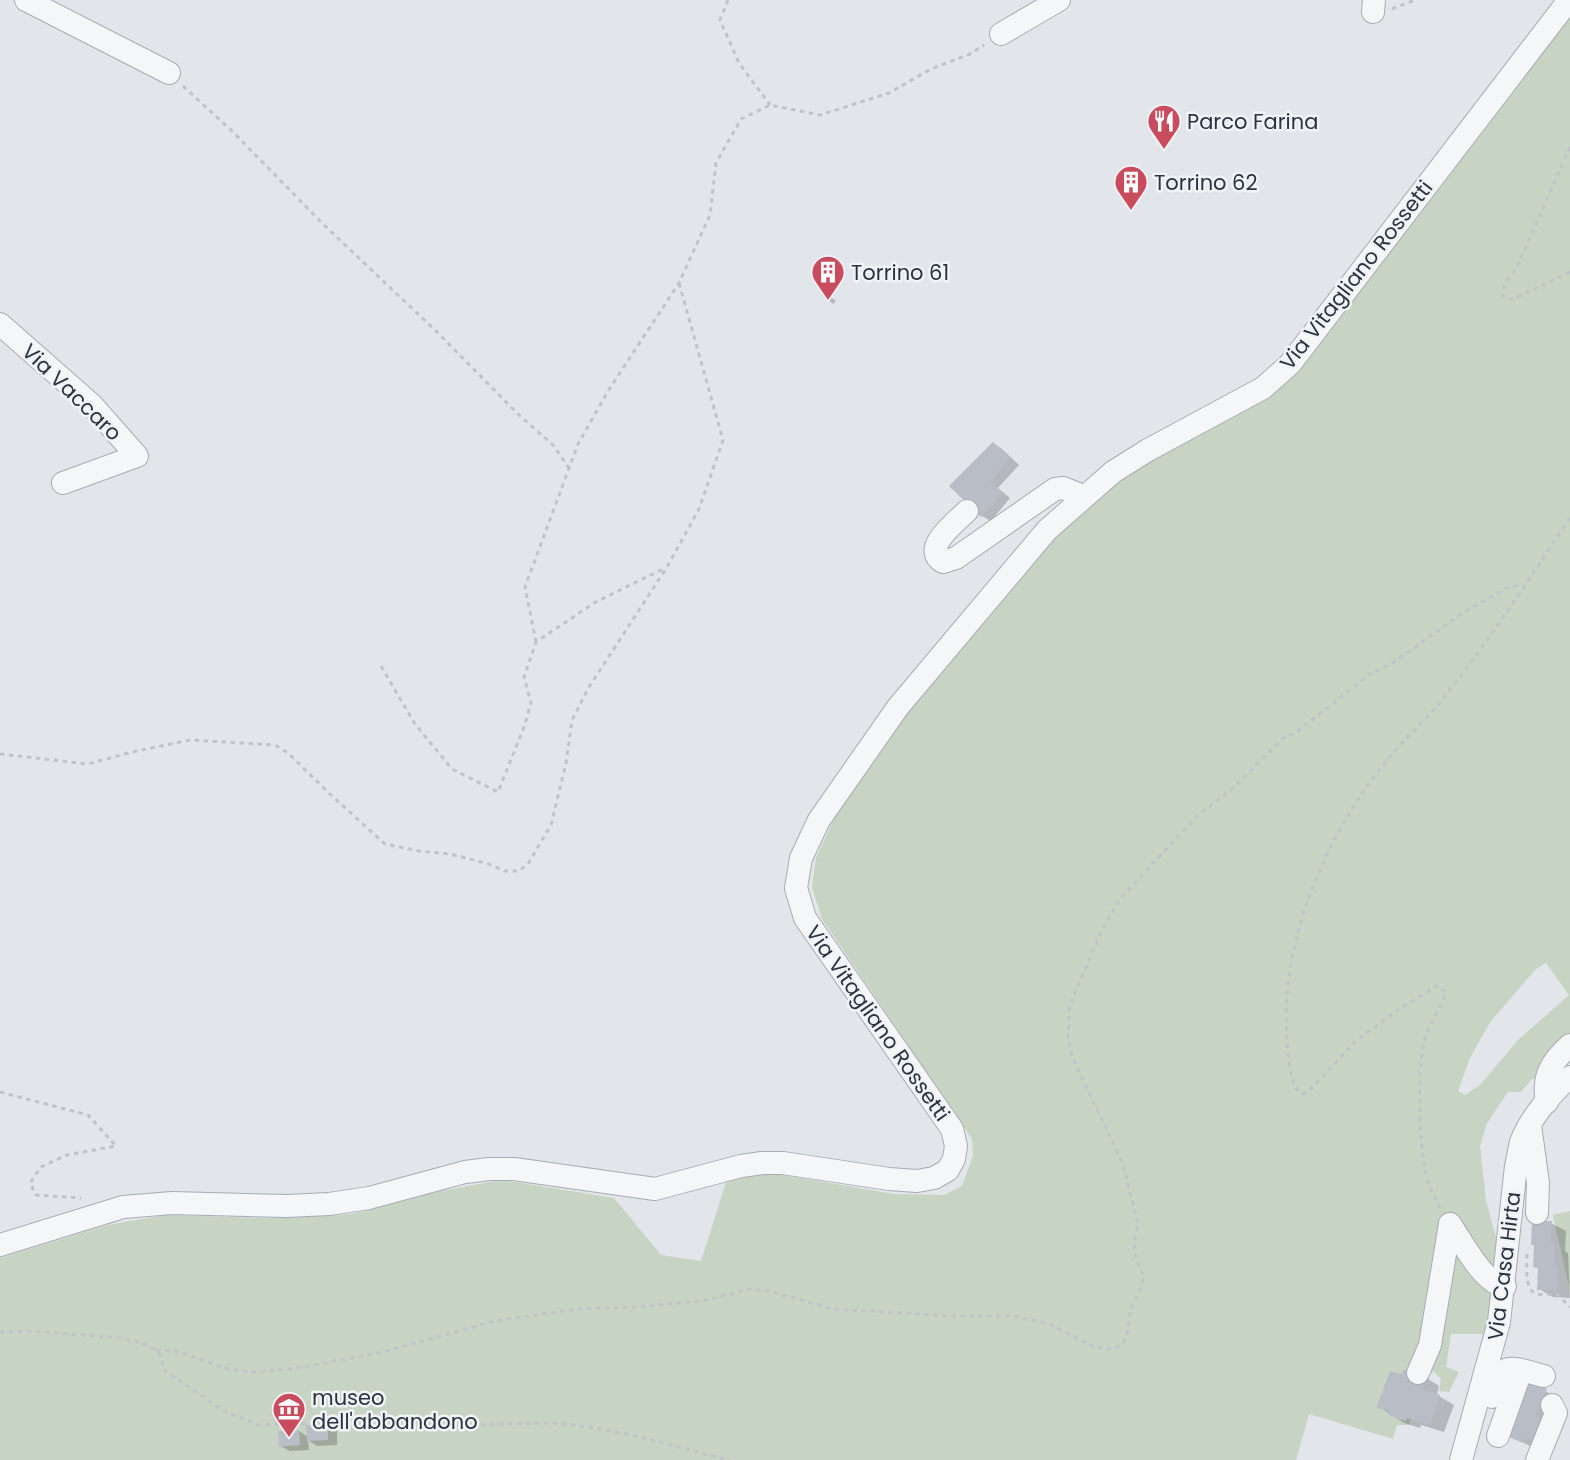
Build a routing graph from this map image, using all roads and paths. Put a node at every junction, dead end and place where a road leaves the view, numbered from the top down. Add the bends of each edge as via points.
1 (26, 0) edge
2 (728, 0) edge
3 (1059, 0) edge
4 (1569, 0) edge
5 (1001, 34) joint
6 (169, 73) joint
7 (770, 105) junction
8 (1570, 147) edge
9 (1570, 272) edge
10 (678, 283) junction
11 (0, 324) edge
12 (569, 468) junction
13 (63, 483) dead end
14 (1083, 496) junction
15 (967, 511) dead end
16 (1570, 518) edge
17 (667, 567) junction
18 (536, 642) junction
19 (381, 666) dead end
20 (0, 754) edge
21 (1570, 1045) edge
22 (1567, 1080) edge
23 (0, 1092) edge
24 (1547, 1102) junction
25 (1530, 1123) junction
26 (85, 1198) dead end
27 (1537, 1213) dead end
28 (1450, 1224) junction
29 (0, 1245) edge
30 (1527, 1253) dead end
31 (1505, 1286) junction
32 (1570, 1307) edge
33 (0, 1332) edge
34 (1521, 1371) junction
35 (1418, 1373) dead end
36 (1544, 1376) dead end
37 (1552, 1405) dead end
38 (1471, 1428) junction
39 (1498, 1436) dead end
40 (730, 1460) edge
41 (1461, 1460) edge
42 (1537, 1460) edge

1 - 6 street
2 - 7 path via 720,20 739,63
3 - 5 street
4 - 14 street, Via Vitagliano Rossetti via 1290,364 1263,388 1148,450
5 - 7 path via 970,54 931,69 889,93 820,115
6 - 12 path via 553,445
7 - 10 path via 741,119 716,163 710,215
8 - 9 path via 1516,269 1504,285 1503,296 1513,299
10 - 12 path via 608,391
10 - 17 path via 723,440 699,509
11 - 13 street, Via Vaccaro via 92,405 137,456
12 - 18 path via 525,587
14 - 15 street via 1055,489 956,558 936,558 935,545
14 - 29 street, Via Vitagliano Rossetti via 1047,530 898,707 819,820 801,858 796,888 805,918 952,1129 956,1146 948,1170 917,1181 762,1163 656,1189 489,1169 329,1204 172,1203 123,1207
16 - 28 path via 1450,691 1392,755 1343,824 1301,916 1290,962 1285,1003 1288,1060 1301,1094 1307,1093 1355,1042 1399,1009 1437,986 1446,992 1425,1038 1421,1130 1429,1184
17 - 18 path via 594,603
17 - 20 path via 572,720 551,825 528,864 519,871 505,871 450,854 385,844 288,753 275,746 190,740 88,764
18 - 19 path via 524,678 531,703 498,792 452,769 414,724
21 - 24 street via 1549,1070 1544,1088
22 - 24 street, Via Casa Hirta
23 - 26 path via 88,1115 116,1146 67,1155 41,1167 30,1183 36,1195
24 - 25 street, Via Casa Hirta
25 - 27 street via 1538,1184
25 - 31 street, Via Casa Hirta via 1516,1166
28 - 31 street via 1484,1274 1498,1286
28 - 35 street via 1431,1345
30 - 32 path via 1531,1291 1557,1293
31 - 38 street, Via Casa Hirta via 1492,1356
33 - 40 path via 33,1331 143,1343 160,1355 165,1371 226,1412 259,1425 585,1425
34 - 36 street
34 - 38 street via 1506,1370 1499,1374 1485,1421 1481,1427
34 - 39 street
37 - 42 street via 1556,1413
38 - 41 street, Via Casa Hirta

